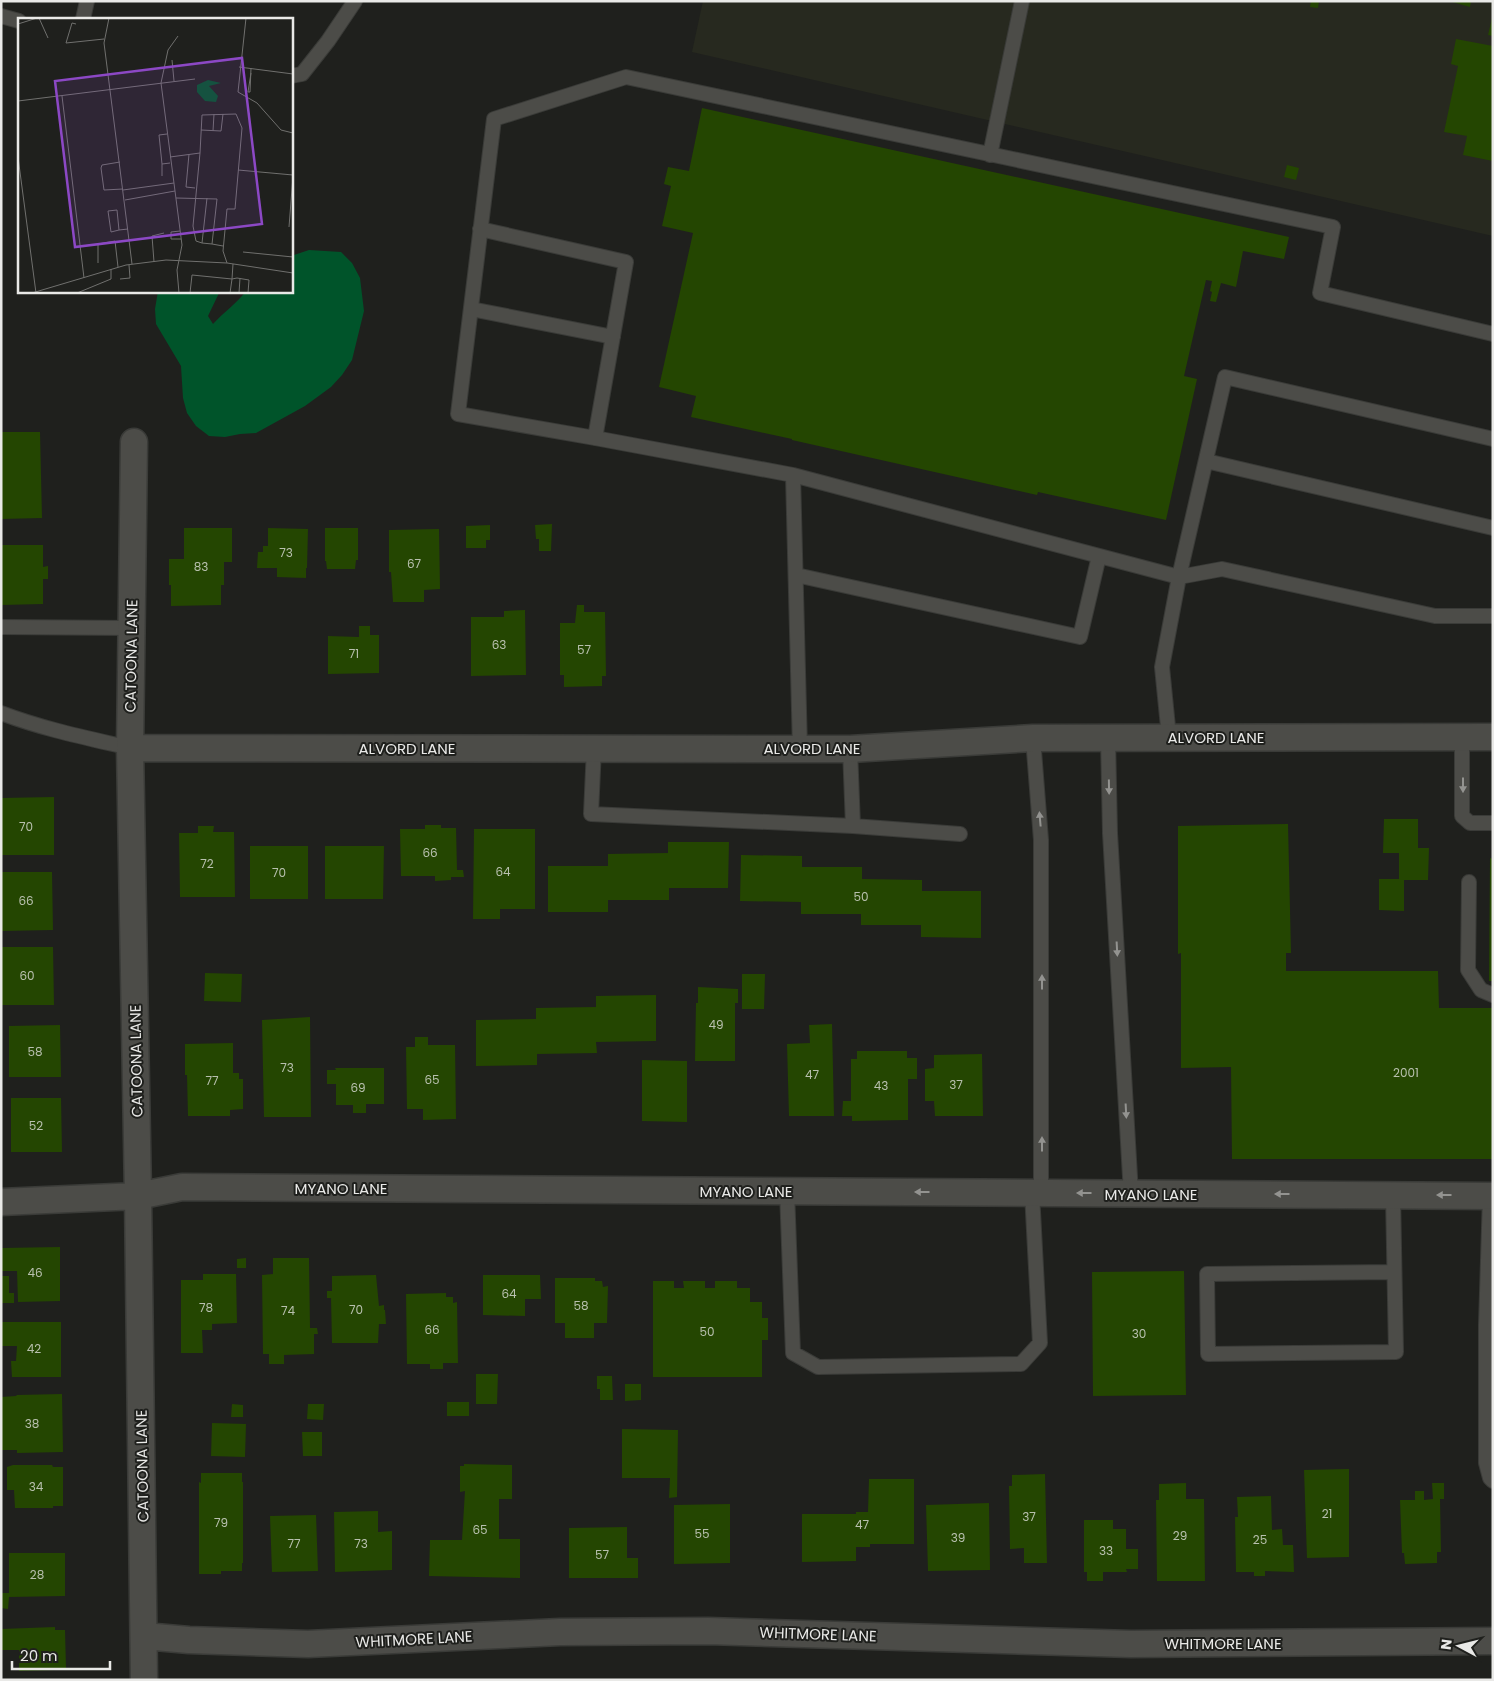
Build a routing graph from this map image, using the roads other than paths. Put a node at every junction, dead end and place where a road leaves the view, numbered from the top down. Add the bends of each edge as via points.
1 (87, 1) edge
2 (355, 1) edge
3 (1022, 1) edge
4 (1, 16) edge
5 (83, 18) edge
6 (18, 21) edge
7 (292, 76) edge
8 (990, 155) junction
9 (480, 229) junction
10 (471, 309) junction
11 (1493, 334) edge
12 (613, 337) junction
13 (595, 438) junction
14 (1493, 439) edge
15 (134, 442) dead end
16 (1206, 462) junction
17 (793, 475) junction
18 (1493, 528) edge
19 (1099, 556) junction
20 (796, 575) junction
21 (1179, 577) junction
22 (1493, 616) edge
23 (1, 627) edge
24 (132, 628) junction
25 (1, 713) edge
26 (1493, 736) edge
27 (1169, 737) junction
28 (1462, 737) junction
29 (1033, 738) junction
30 (1108, 738) junction
31 (130, 748) junction
32 (594, 748) junction
33 (800, 749) junction
34 (850, 749) junction
35 (1493, 823) edge
36 (853, 826) junction
37 (960, 834) dead end
38 (1469, 882) dead end
39 (1493, 995) edge
40 (787, 1191) junction
41 (1037, 1193) junction
42 (1131, 1194) junction
43 (1393, 1195) junction
44 (138, 1196) junction
45 (1492, 1196) edge
46 (1, 1202) edge
47 (1394, 1272) junction
48 (1489, 1325) edge
49 (1493, 1481) edge
50 (144, 1636) junction
51 (1493, 1641) edge
52 (144, 1680) edge

1 - 5 lane
2 - 7 lane via 302,74
3 - 8 lane
4 - 6 lane
8 - 9 lane via 626,77 494,119
8 - 11 lane via 1333,227 1320,293
9 - 10 lane
9 - 12 lane via 626,262
10 - 12 lane
10 - 13 lane via 458,414
12 - 13 lane
13 - 17 lane
14 - 16 lane via 1225,377
15 - 24 street, CATOONA LANE
16 - 18 lane
16 - 21 lane
17 - 19 lane
17 - 20 lane
19 - 20 lane via 1080,638
19 - 21 lane
20 - 33 lane
21 - 22 lane via 1222,569 1436,616
21 - 27 lane via 1162,666
23 - 24 lane
24 - 31 street, CATOONA LANE
25 - 31 lane via 22,722
26 - 28 street, ALVORD LANE
27 - 28 street, ALVORD LANE
27 - 30 street, ALVORD LANE
28 -> 35 lane via 1462,816 1470,823
29 - 30 street, ALVORD LANE
29 - 34 street, ALVORD LANE
41 -> 29 lane via 1041,840
30 -> 42 lane via 1110,833
31 - 32 street, ALVORD LANE
31 - 44 street, CATOONA LANE
32 - 33 street, ALVORD LANE
32 - 36 lane via 591,814
33 - 34 street, ALVORD LANE
34 - 36 lane
36 - 37 lane
38 - 39 lane via 1468,970 1481,990
41 -> 40 street, MYANO LANE
40 - 41 lane via 792,1353 818,1367 1021,1364 1040,1343
40 - 44 street, MYANO LANE via 182,1187
42 -> 41 street, MYANO LANE
43 -> 42 street, MYANO LANE
45 -> 43 street, MYANO LANE
43 - 47 lane
44 - 46 street, MYANO LANE
44 - 50 street, CATOONA LANE
45 - 48 lane
47 - 47 lane via 1396,1352 1208,1354 1206,1274
48 - 49 lane via 1486,1463
50 - 51 street, WHITMORE LANE via 308,1644 560,1632 708,1631 1132,1644
50 - 52 street, CATOONA LANE

